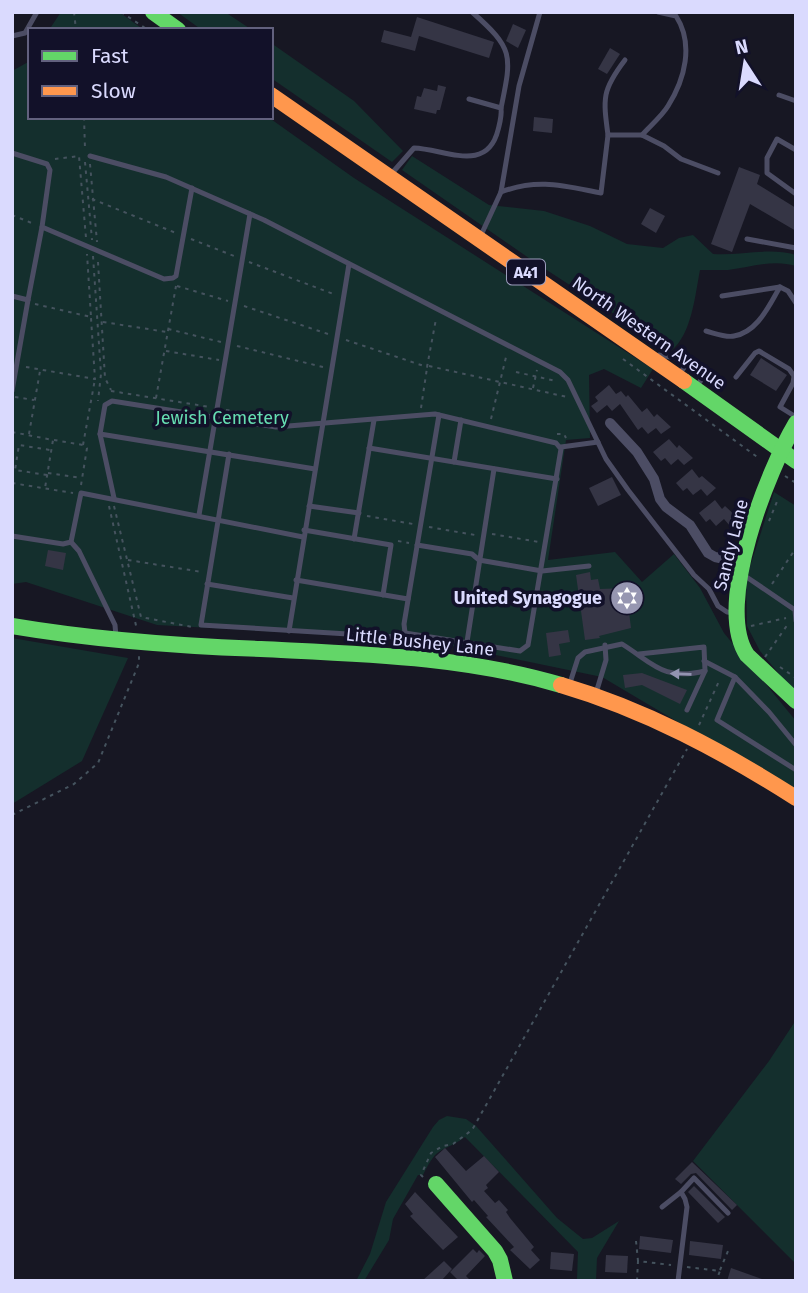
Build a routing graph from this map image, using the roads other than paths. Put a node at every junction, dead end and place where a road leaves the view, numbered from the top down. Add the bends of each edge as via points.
1 (37, 12) edge
2 (153, 12) edge
3 (472, 12) edge
4 (540, 12) edge
5 (658, 12) edge
6 (175, 28) edge
7 (12, 36) edge
8 (625, 60) dead end
9 (779, 95) dead end
10 (273, 96) edge
11 (469, 99) dead end
12 (796, 101) edge
13 (502, 108) junction
14 (608, 135) junction
15 (642, 135) junction
16 (796, 150) edge
17 (12, 153) edge
18 (90, 156) road end
19 (718, 173) dead end
20 (389, 177) junction
21 (192, 188) junction
22 (500, 192) junction
23 (796, 194) edge
24 (250, 214) junction
25 (42, 227) junction
26 (479, 239) junction
27 (747, 239) dead end
28 (796, 248) edge
29 (349, 264) junction
30 (780, 287) junction
31 (12, 296) edge
32 (722, 296) dead end
33 (28, 300) junction
34 (796, 303) edge
35 (706, 331) dead end
36 (736, 377) dead end
37 (12, 391) edge
38 (439, 415) junction
39 (796, 417) edge
40 (216, 418) junction
41 (374, 420) junction
42 (461, 420) junction
43 (610, 423) dead end
44 (796, 423) edge
45 (322, 425) junction
46 (100, 434) junction
47 (598, 442) junction
48 (561, 447) junction
49 (369, 448) junction
50 (780, 450) junction
51 (210, 451) junction
52 (229, 454) junction
53 (432, 459) junction
54 (796, 461) edge
55 (454, 462) junction
56 (315, 469) junction
57 (494, 469) junction
58 (557, 479) junction
59 (114, 498) junction
60 (309, 506) junction
61 (359, 513) junction
62 (199, 515) junction
63 (217, 521) junction
64 (304, 533) junction
65 (12, 536) edge
66 (354, 539) junction
67 (71, 542) junction
68 (417, 545) junction
69 (480, 559) junction
70 (589, 566) dead end
71 (745, 570) junction
72 (542, 571) junction
73 (296, 580) junction
74 (207, 584) junction
75 (383, 594) junction
76 (293, 598) junction
77 (408, 598) junction
78 (796, 619) edge
79 (736, 621) junction
80 (12, 626) edge
81 (289, 631) junction
82 (405, 633) junction
83 (116, 640) junction
84 (467, 642) junction
85 (605, 645) junction
86 (639, 654) junction
87 (704, 661) junction
88 (705, 671) junction
89 (735, 677) junction
90 (569, 686) junction
91 (596, 694) junction
92 (796, 701) edge
93 (687, 710) dead end
94 (796, 745) edge
95 (796, 770) edge
96 (796, 798) edge
97 (436, 1184) road end
98 (681, 1192) junction
99 (663, 1207) dead end
100 (728, 1213) dead end
101 (505, 1281) edge
102 (677, 1281) edge

1 - 7 lane via 25,33
2 - 6 main road
3 - 13 lane via 495,33 507,54
4 - 22 lane via 519,86
5 - 15 lane via 676,16 681,24 685,67 668,107
8 - 14 lane via 606,91
9 - 12 lane
10 - 20 main road, North Western Avenue / A41
11 - 13 lane
13 - 20 lane via 495,140 486,152 468,157 414,148
14 - 15 lane
14 - 22 lane via 601,193 543,183
15 - 19 lane via 681,159
16 - 23 lane via 777,139 767,158 767,173
17 - 25 lane via 47,164 50,170
18 - 21 lane
20 - 26 main road, North Western Avenue / A41
21 - 24 lane
21 - 25 lane via 173,278 164,279
22 - 26 lane
24 - 29 lane
24 - 40 lane
25 - 33 lane
26 - 50 main road, North Western Avenue / A41 via 646,354 682,370 695,389
27 - 28 lane
29 - 45 lane
29 - 47 lane via 560,372
30 - 32 lane
30 - 34 lane
30 - 35 lane via 758,323 744,333 732,337
31 - 33 lane
33 - 37 lane
36 - 39 lane via 759,351 789,369 793,383 780,407
38 - 41 lane
38 - 42 lane
38 - 53 lane
40 - 45 lane via 276,427
40 - 46 lane via 110,401 104,408
40 - 51 lane
41 - 45 lane
41 - 49 lane
42 - 48 lane
42 - 55 lane
43 - 71 street via 637,452 666,507 690,525 708,553
44 - 50 main road, Sandy Lane
45 - 56 lane
46 - 51 lane
46 - 59 lane
47 - 48 lane
47 - 79 lane via 628,490 718,606
48 - 58 lane
49 - 53 lane
49 - 61 lane
50 - 54 main road, North Western Avenue / A41
50 - 71 main road, Sandy Lane via 771,468
51 - 52 lane
51 - 62 lane
52 - 56 lane
52 - 63 lane
53 - 55 lane
53 - 68 lane
55 - 57 lane
56 - 60 lane
57 - 58 lane
57 - 69 lane
58 - 72 lane
59 - 62 lane
59 - 67 lane via 81,494
60 - 61 lane
60 - 64 lane
61 - 66 lane
62 - 63 lane
63 - 64 lane
63 - 74 lane
64 - 66 lane
64 - 73 lane
65 - 67 lane
66 - 75 lane via 391,545
67 - 83 lane via 116,625
68 - 69 lane
68 - 77 lane
69 - 72 lane
69 - 84 lane
70 - 72 lane
71 - 78 lane via 795,610
71 - 79 main road, Sandy Lane via 737,583
72 - 84 lane via 525,649
73 - 75 lane
73 - 76 lane
74 - 76 lane
74 - 81 lane via 201,625
75 - 77 lane
76 - 81 lane
77 - 82 lane
79 - 92 main road via 743,651
80 - 83 main road, Little Bushey Lane
81 - 82 lane via 397,637
82 - 84 lane
83 - 90 main road, Little Bushey Lane via 444,659
85 - 86 lane via 622,644
85 - 90 lane via 578,658
85 - 91 lane via 606,660
86 - 87 lane via 704,647
88 -> 86 lane via 670,674
87 - 88 lane
87 - 89 lane
88 - 93 lane
89 - 94 lane
89 - 95 lane via 717,720
90 - 91 main road, Little Bushey Lane
91 - 96 main road, Little Bushey Lane via 694,736
97 - 101 main road via 495,1251
98 - 99 lane
98 - 100 lane via 694,1178
98 - 102 lane via 687,1208

